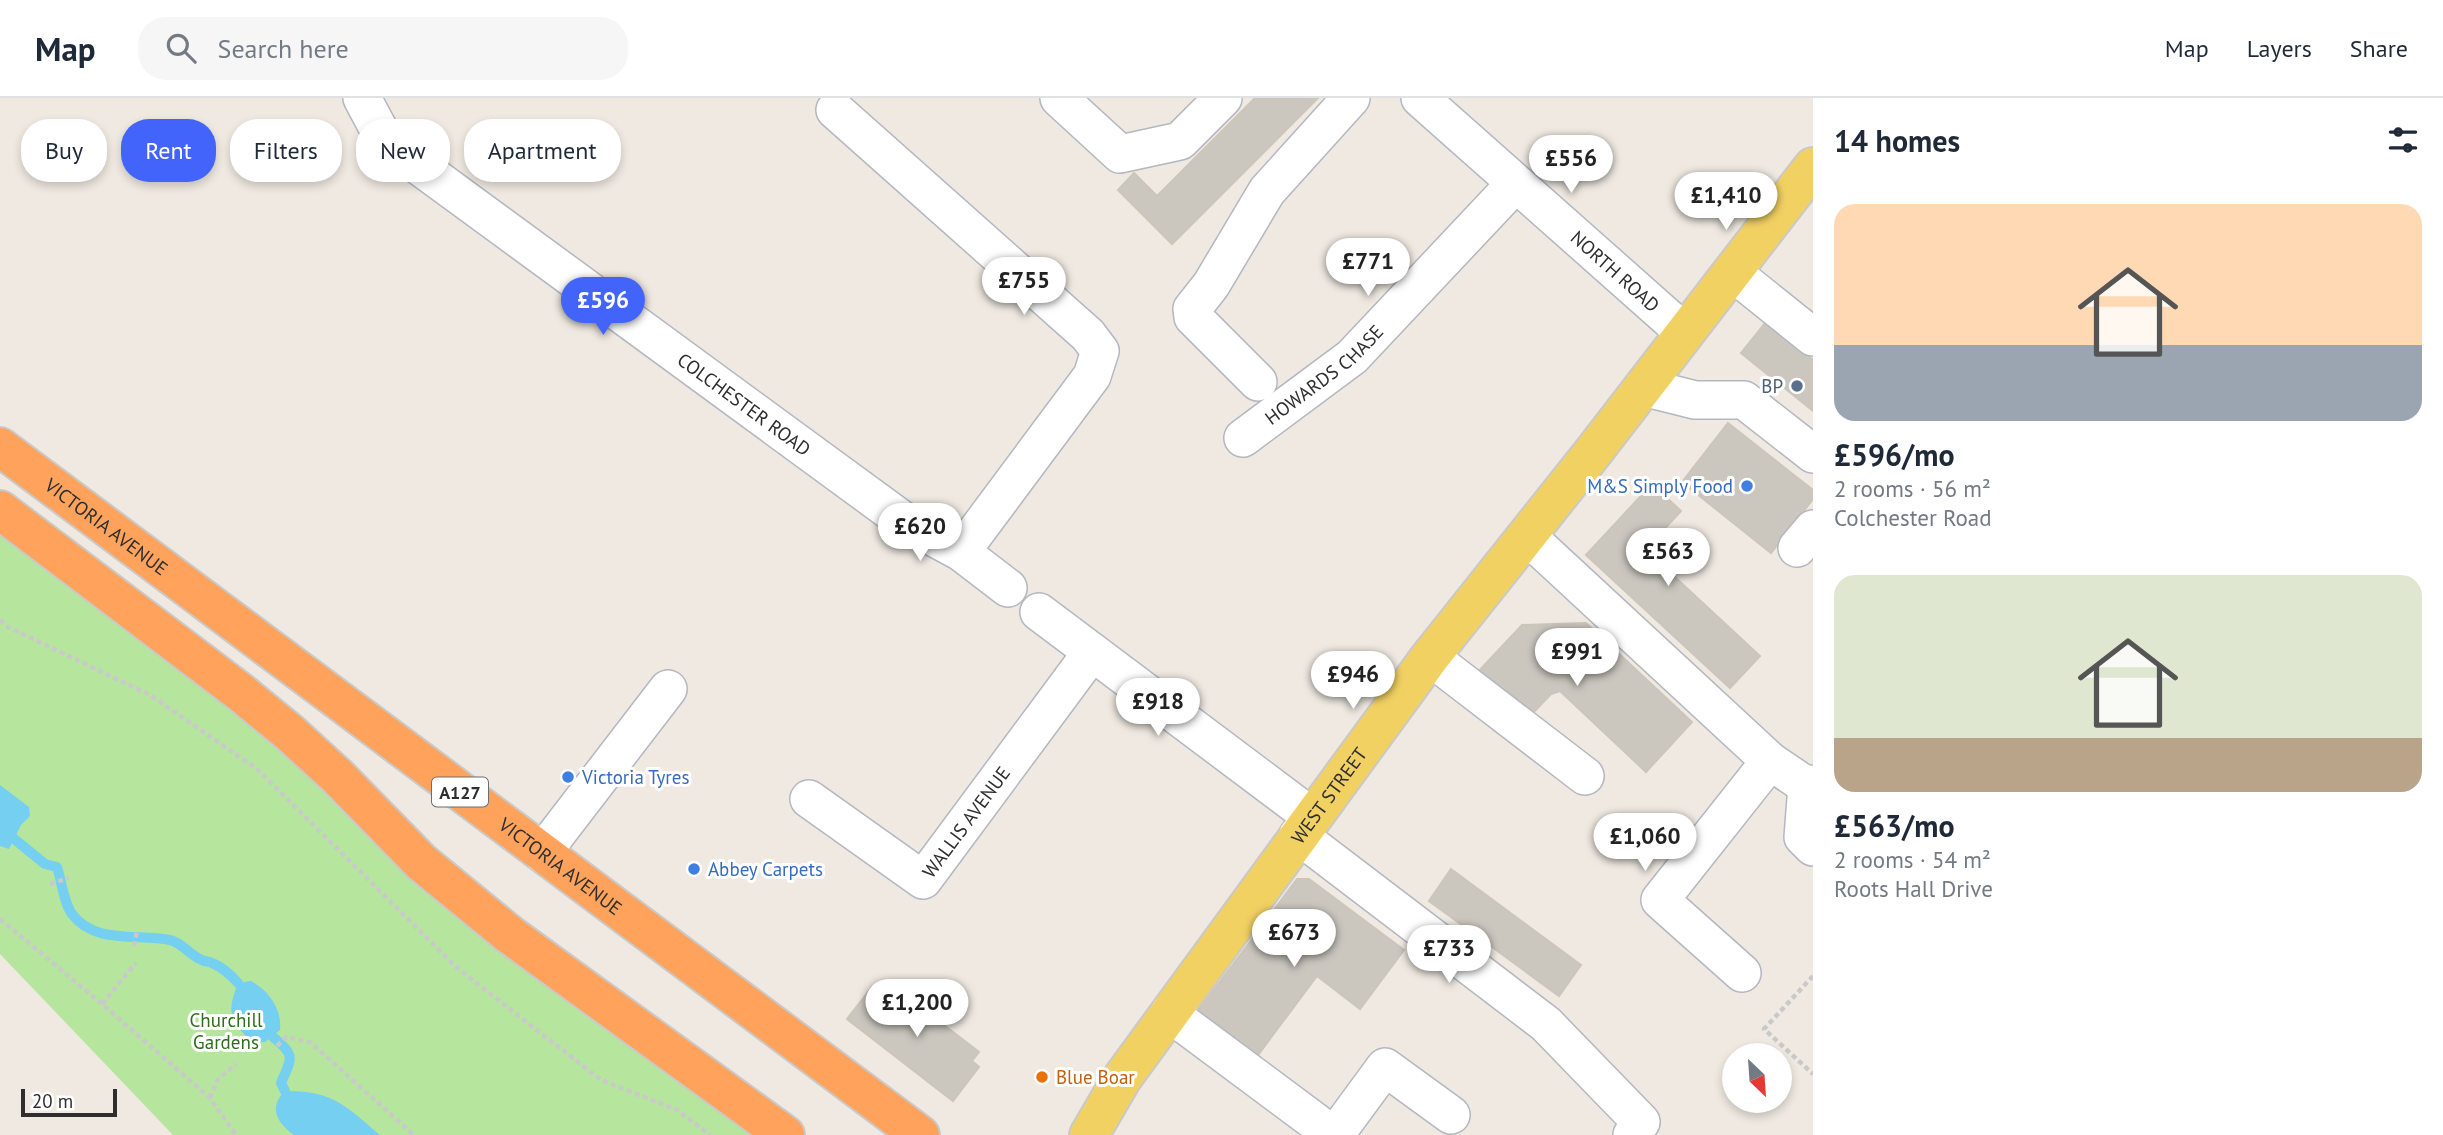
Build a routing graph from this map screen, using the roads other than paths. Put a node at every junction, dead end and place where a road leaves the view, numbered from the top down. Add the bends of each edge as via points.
1 (362, 98) edge
2 (1059, 98) edge
3 (1223, 98) edge
4 (1351, 98) edge
5 (1419, 98) edge
6 (835, 110) dead end
7 (1813, 167) edge
8 (1515, 184) junction
9 (1732, 272) junction
10 (1685, 333) junction
11 (1813, 337) edge
12 (1258, 382) dead end
13 (1643, 387) junction
14 (1243, 438) dead end
15 (0, 447) edge
16 (1813, 454) edge
17 (0, 510) edge
18 (1527, 536) junction
19 (961, 552) junction
20 (1009, 588) dead end
21 (1039, 612) dead end
22 (1092, 652) junction
23 (1430, 657) junction
24 (668, 690) dead end
25 (1770, 761) junction
26 (1585, 775) dead end
27 (1810, 785) edge
28 (809, 799) dead end
29 (1305, 826) junction
30 (1813, 847) edge
31 (542, 853) junction
32 (1742, 973) dead end
33 (1169, 1013) junction
34 (1451, 1115) dead end
35 (785, 1135) edge
36 (920, 1135) edge
37 (1089, 1135) edge
38 (1334, 1135) edge
39 (1632, 1135) edge

1 - 19 street, COLCHESTER ROAD via 385,141 905,522
2 - 3 street via 1120,154 1180,141
4 - 12 street via 1267,191 1192,309 1193,317
5 - 8 street, NORTH ROAD
6 - 19 street via 1078,326 1100,351 1092,376
7 - 9 main road, WEST STREET
8 - 10 street, NORTH ROAD
8 - 14 street, HOWARDS CHASE via 1352,357
9 - 10 main road, WEST STREET
9 - 11 street
10 - 13 main road, WEST STREET
13 - 16 street via 1695,400 1744,400
13 - 18 main road, WEST STREET
15 - 31 highway, VICTORIA AVENUE / A127
17 - 35 highway via 290,733 421,862 510,936
18 - 23 main road, WEST STREET
18 - 25 street
19 - 20 street
21 - 22 street
22 - 28 street, WALLIS AVENUE via 923,880
22 - 29 street
23 - 26 street
23 - 29 main road, WEST STREET
24 - 31 street
25 - 27 street
25 - 32 street via 1660,900
27 - 30 street via 1803,837
29 - 33 main road, WEST STREET
29 - 39 street via 1546,1024 1641,1122
31 - 36 highway, VICTORIA AVENUE / A127
33 - 37 main road, WEST STREET via 1123,1076
33 - 38 street
34 - 38 street via 1385,1067

